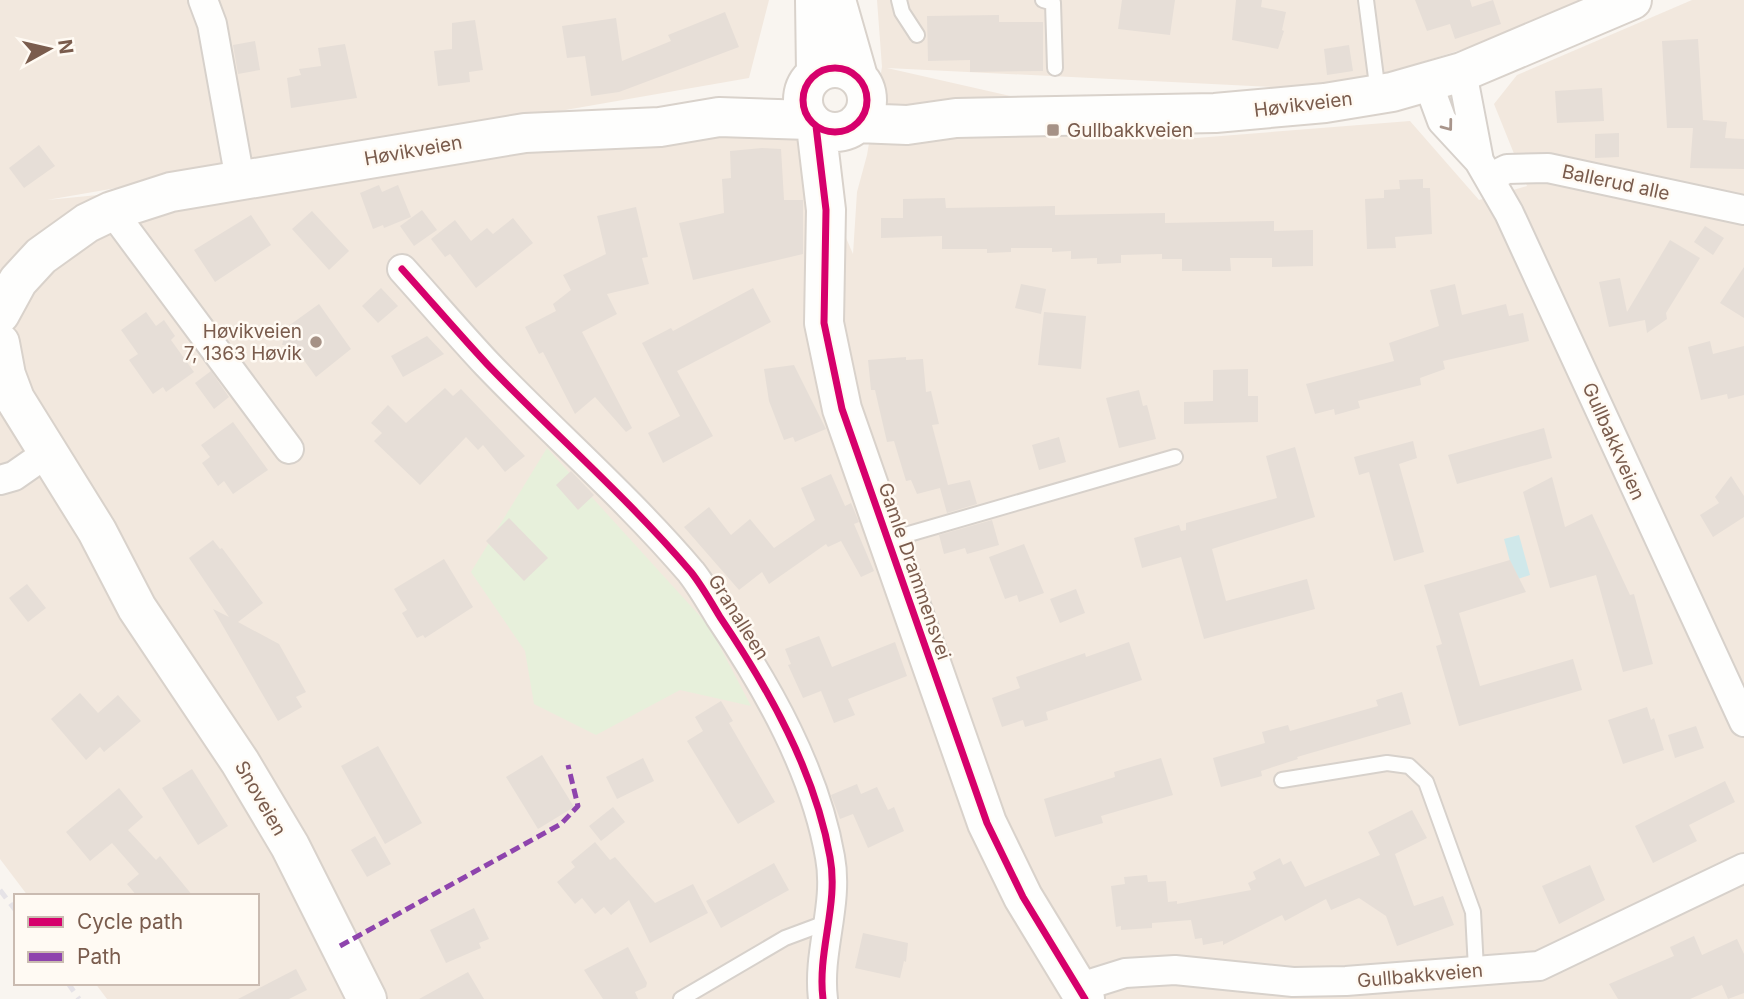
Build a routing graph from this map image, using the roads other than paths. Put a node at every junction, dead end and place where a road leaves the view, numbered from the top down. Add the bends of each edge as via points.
1 (203, 0) edge
2 (815, 0) edge
3 (836, 0) edge
4 (899, 0) edge
5 (1366, 0) edge
6 (1632, 0) edge
7 (1048, 2) edge
8 (917, 35) dead end
9 (1055, 68) dead end
10 (813, 75) junction
11 (1445, 78) junction
12 (861, 81) junction
13 (1378, 94) junction
14 (719, 117) junction
15 (956, 118) junction
16 (834, 124) junction
17 (1484, 170) junction
18 (240, 180) junction
19 (1744, 210) edge
20 (112, 211) junction
21 (402, 269) dead end
22 (0, 314) edge
23 (0, 343) edge
24 (0, 419) edge
25 (289, 449) dead end
26 (1175, 457) dead end
27 (25, 466) edge
28 (887, 541) junction
29 (1744, 722) edge
30 (1282, 780) dead end
31 (1744, 868) edge
32 (828, 922) junction
33 (1476, 969) junction
34 (1081, 994) edge
35 (367, 999) edge
36 (681, 999) edge
37 (823, 999) edge

1 - 18 street via 212,24
2 - 10 main road
3 - 12 main road
4 - 8 lane
5 - 13 lane
6 - 11 main road, Høvikveien
7 - 9 lane
10 - 12 main road via 837,67
10 - 14 main road, Høvikveien
10 - 16 main road via 802,99
11 - 13 main road, Høvikveien
11 - 17 street, Gullbakkveien
12 - 15 main road, Høvikveien
12 - 16 main road via 867,105
13 - 15 main road, Høvikveien via 1216,113
14 - 16 main road, Høvikveien
14 - 18 main road, Høvikveien via 660,127 465,140
15 - 16 main road, Høvikveien via 907,125
16 - 28 main road, Gamle Drammensvei via 844,169 826,211 824,323 831,366
17 - 19 street, Ballerud alle via 1548,168
17 - 29 street, Gullbakkveien via 1509,213
18 - 20 main road, Høvikveien via 172,192
20 - 22 main road, Høvikveien via 41,256 18,281
20 - 25 street
21 - 32 street, Granalleen via 486,363 693,575 747,656 794,749 821,817 831,858
23 - 27 main road, Snoveien via 15,399
24 - 27 main road, Snoveien
26 - 28 lane
27 - 35 main road, Snoveien via 97,531 137,608 206,707 290,846
28 - 34 main road, Gamle Drammensvei via 987,823 1023,897
30 - 33 lane via 1387,764 1409,766 1426,782 1473,912
31 - 33 street, Gullbakkveien via 1539,966
32 - 36 lane via 785,938
32 - 37 street, Granalleen
33 - 34 street, Gullbakkveien via 1293,982 1175,970 1125,973

